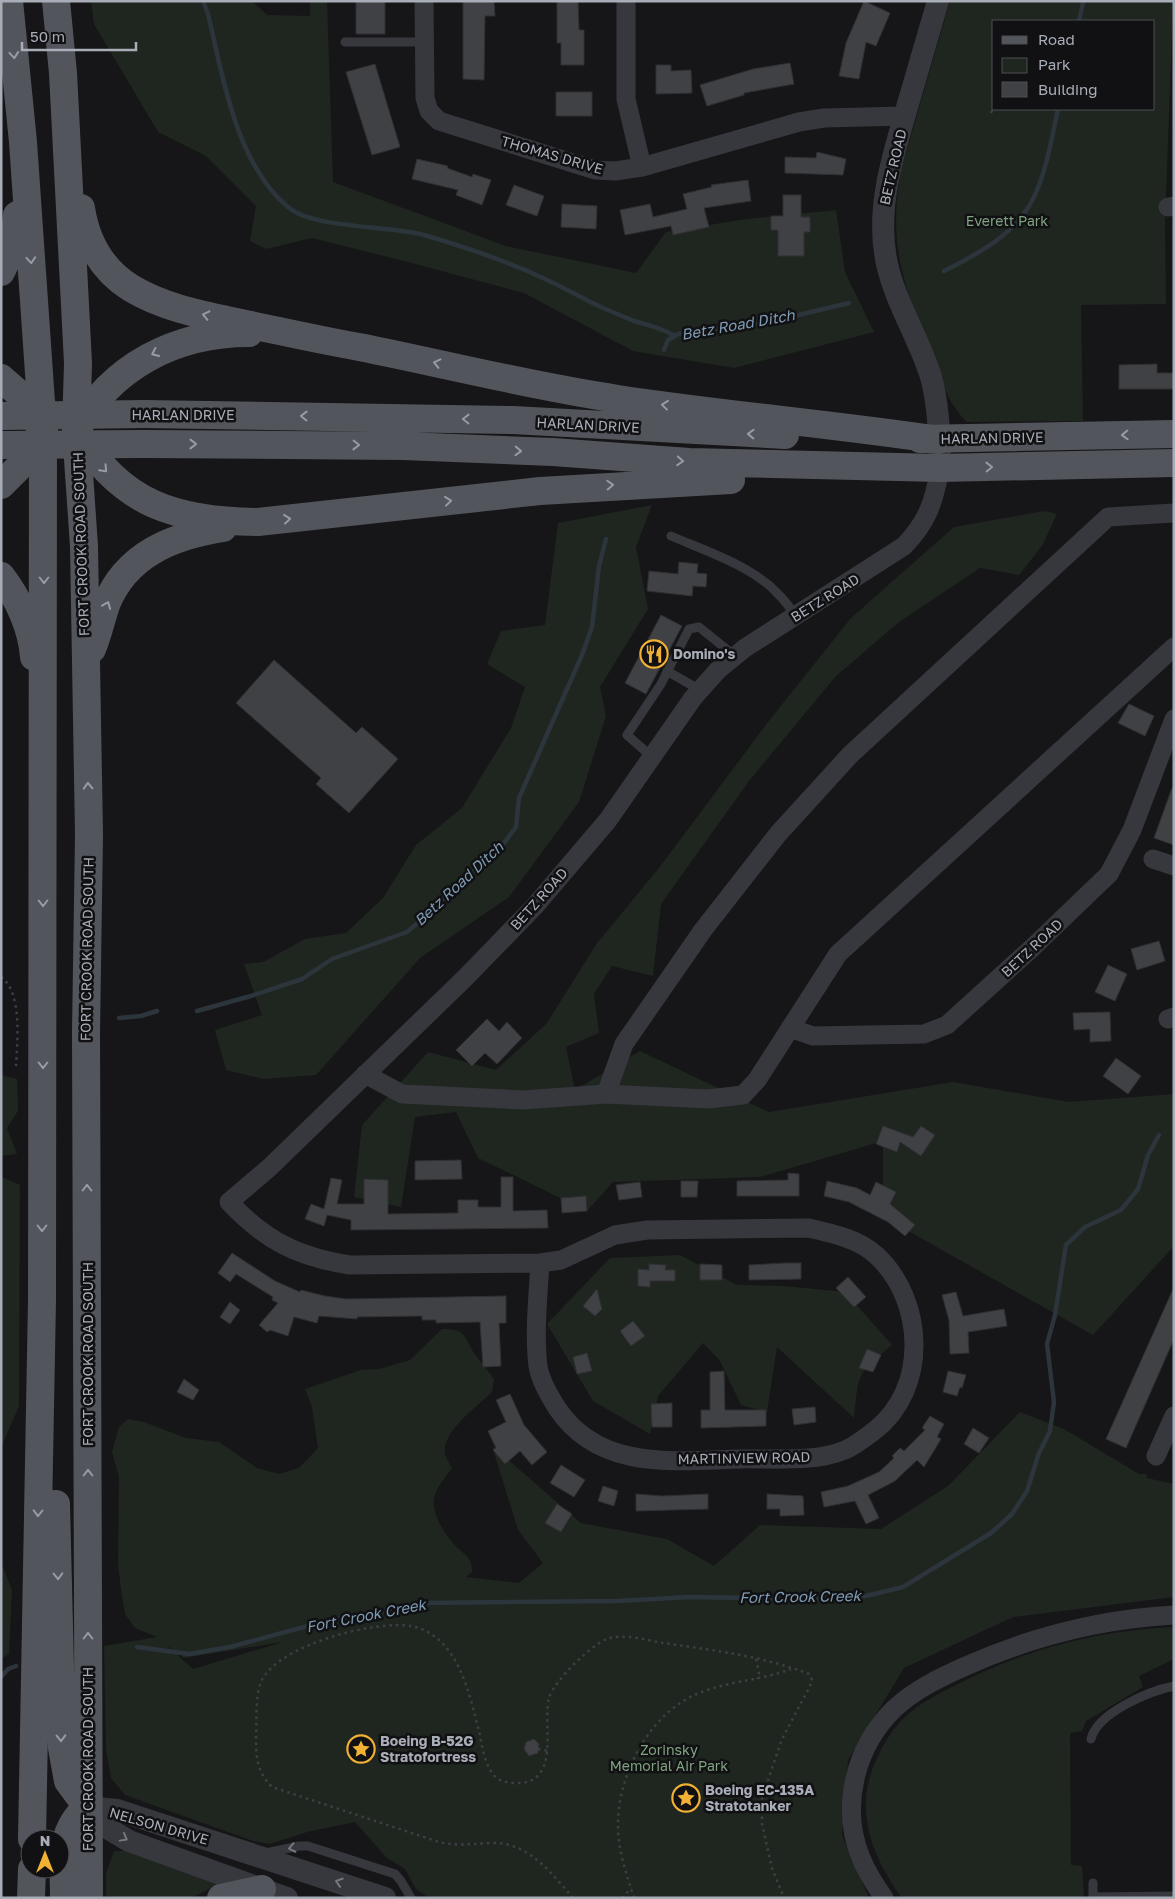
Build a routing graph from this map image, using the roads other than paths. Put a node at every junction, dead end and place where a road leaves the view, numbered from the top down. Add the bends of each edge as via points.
1 (9, 1) edge
2 (56, 1) edge
3 (424, 1) edge
4 (626, 1) edge
5 (938, 1) edge
6 (345, 42) dead end
7 (424, 42) junction
8 (64, 73) junction
9 (17, 89) junction
10 (905, 116) junction
11 (642, 167) junction
12 (1, 272) edge
13 (76, 330) junction
14 (305, 337) junction
15 (36, 352) junction
16 (1, 378) edge
17 (59, 399) junction
18 (1, 416) edge
19 (76, 430) junction
20 (43, 431) junction
21 (1174, 434) edge
22 (939, 440) junction
23 (1, 445) edge
24 (62, 459) junction
25 (1174, 462) edge
26 (940, 468) junction
27 (1, 485) edge
28 (82, 510) junction
29 (1174, 514) edge
30 (258, 522) junction
31 (671, 536) dead end
32 (44, 547) junction
33 (1, 576) edge
34 (796, 616) junction
35 (1174, 646) edge
36 (735, 656) junction
37 (84, 667) junction
38 (668, 671) junction
39 (700, 690) junction
40 (1174, 720) edge
41 (652, 757) junction
42 (42, 807) junction
43 (1153, 859) dead end
44 (1174, 866) edge
45 (790, 1028) junction
46 (366, 1074) junction
47 (606, 1094) junction
48 (229, 1202) joint
49 (540, 1263) junction
50 (42, 1300) junction
51 (1174, 1416) edge
52 (1156, 1456) dead end
53 (1174, 1615) edge
54 (1174, 1686) edge
55 (1091, 1739) dead end
56 (87, 1807) junction
57 (32, 1829) edge
58 (253, 1854) junction
59 (32, 1879) edge
60 (1093, 1883) dead end
61 (275, 1893) edge
62 (1174, 1896) edge
63 (32, 1898) edge
64 (64, 1898) edge
65 (89, 1898) edge
66 (221, 1898) edge
67 (385, 1898) edge
68 (411, 1898) edge
69 (884, 1898) edge

1 -> 9 main road
2 - 8 main road, FORT CROOK ROAD SOUTH
3 - 7 street, THOMAS DRIVE
4 - 11 street via 626,99
5 - 10 street, BETZ ROAD
6 - 7 lane
7 - 11 street, THOMAS DRIVE via 425,98 429,111 439,121 595,170
8 - 13 main road, FORT CROOK ROAD SOUTH
14 -> 8 main road via 161,302 128,286 106,267 84,228
9 - 12 main road via 17,224 14,245
9 -> 15 main road
10 - 11 street, THOMAS DRIVE via 824,118 798,122
10 - 22 street, BETZ ROAD via 885,195 884,243 893,284 931,376 939,414
13 - 17 main road via 70,365
13 - 19 main road, FORT CROOK ROAD SOUTH
14 -> 19 main road via 236,333 185,341 164,349 114,381 88,409
22 -> 14 main road via 619,400 526,384 430,361
15 - 17 main road
15 - 20 main road
16 - 20 main road via 17,392
17 - 19 main road
17 - 20 main road
22 -> 18 main road, HARLAN DRIVE, bridge via 729,433 513,420 144,414
19 - 24 main road
19 - 28 main road, FORT CROOK ROAD SOUTH
19 -> 30 main road via 106,471 140,498 176,514 226,522
20 - 24 main road
20 - 27 main road via 21,465
20 - 32 main road
21 -> 22 main road, HARLAN DRIVE
22 - 26 street, BETZ ROAD
23 -> 26 main road, HARLAN DRIVE, bridge via 404,446 690,462
24 - 28 main road
24 - 32 main road via 51,496
26 -> 25 main road, HARLAN DRIVE
30 -> 26 main road via 597,486
26 - 34 street, BETZ ROAD via 936,494 920,530 904,546
28 - 37 main road, FORT CROOK ROAD SOUTH
29 - 47 street via 1108,516 850,755 778,834 703,930 624,1044
37 -> 30 main road via 107,604 118,582 133,564 151,550 180,537
31 - 34 lane via 755,576 776,591
32 -> 42 main road
33 - 42 main road via 23,613 33,651
34 - 36 street, BETZ ROAD
35 - 45 street via 838,954
36 - 38 lane via 699,627 689,629
36 - 39 street, BETZ ROAD
56 -> 37 main road, FORT CROOK ROAD SOUTH via 86,1033 89,835
38 - 39 lane
38 - 41 lane via 627,735
39 - 41 street, BETZ ROAD
40 - 45 street, BETZ ROAD via 1132,830 1109,874 947,1025 915,1035 813,1036
41 - 46 street, BETZ ROAD via 608,820 534,907
42 -> 50 main road
43 - 44 street
45 - 47 street via 743,1096 708,1099
46 - 47 street via 402,1094 523,1100
46 - 48 street, BETZ ROAD
48 - 49 street, MARTINVIEW ROAD via 261,1232 280,1244 320,1260 350,1264
49 - 49 street, MARTINVIEW ROAD via 561,1260 615,1235 647,1230 809,1228 839,1235 875,1254 896,1278 907,1301 915,1338 914,1366 902,1399 889,1418 846,1450 814,1457 718,1460 645,1460 614,1453 584,1438 566,1421 550,1398 538,1368
50 -> 56 main road via 54,1430 62,1748 68,1781
50 -> 57 main road
51 - 52 street
53 - 69 street via 1144,1616 1082,1626 1011,1647 952,1673 916,1692 895,1708 877,1727 861,1759 852,1791 853,1832 861,1858
54 - 55 lane via 1151,1693 1110,1714 1093,1730
56 - 58 street, NELSON DRIVE via 118,1810
56 -> 61 street, NELSON DRIVE via 104,1826 129,1841
56 - 64 main road via 66,1834
56 - 65 main road, FORT CROOK ROAD SOUTH
67 -> 58 street, NELSON DRIVE
68 -> 58 lane via 395,1874 308,1846
59 - 63 main road
60 - 62 lane via 1093,1897
61 - 66 main road

